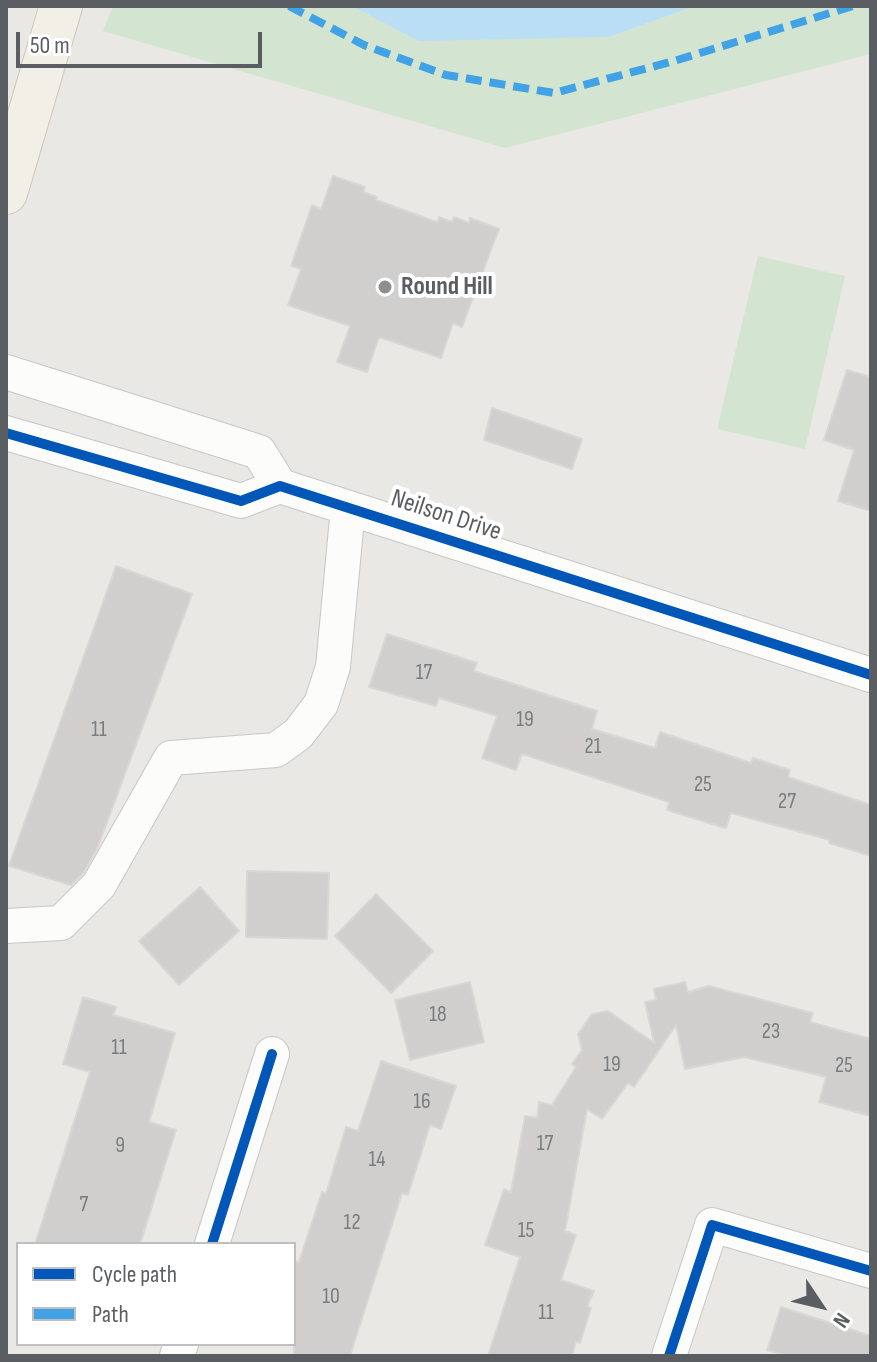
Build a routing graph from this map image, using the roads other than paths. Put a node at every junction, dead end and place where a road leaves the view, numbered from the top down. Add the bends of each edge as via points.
1 (61, 6) edge
2 (6, 193) edge
3 (6, 372) edge
4 (6, 433) edge
5 (280, 486) junction
6 (348, 508) junction
7 (871, 675) edge
8 (6, 926) edge
9 (272, 1054) dead end
10 (213, 1242) edge
11 (871, 1271) edge
12 (669, 1356) edge

1 - 2 main road
3 - 5 street via 259,452
4 - 5 street via 241,501
5 - 6 street, Neilson Drive
6 - 7 street, Neilson Drive
6 - 8 street via 333,667 321,704 298,734 276,750 171,758 99,885 61,923
9 - 10 street
11 - 12 street via 712,1225

